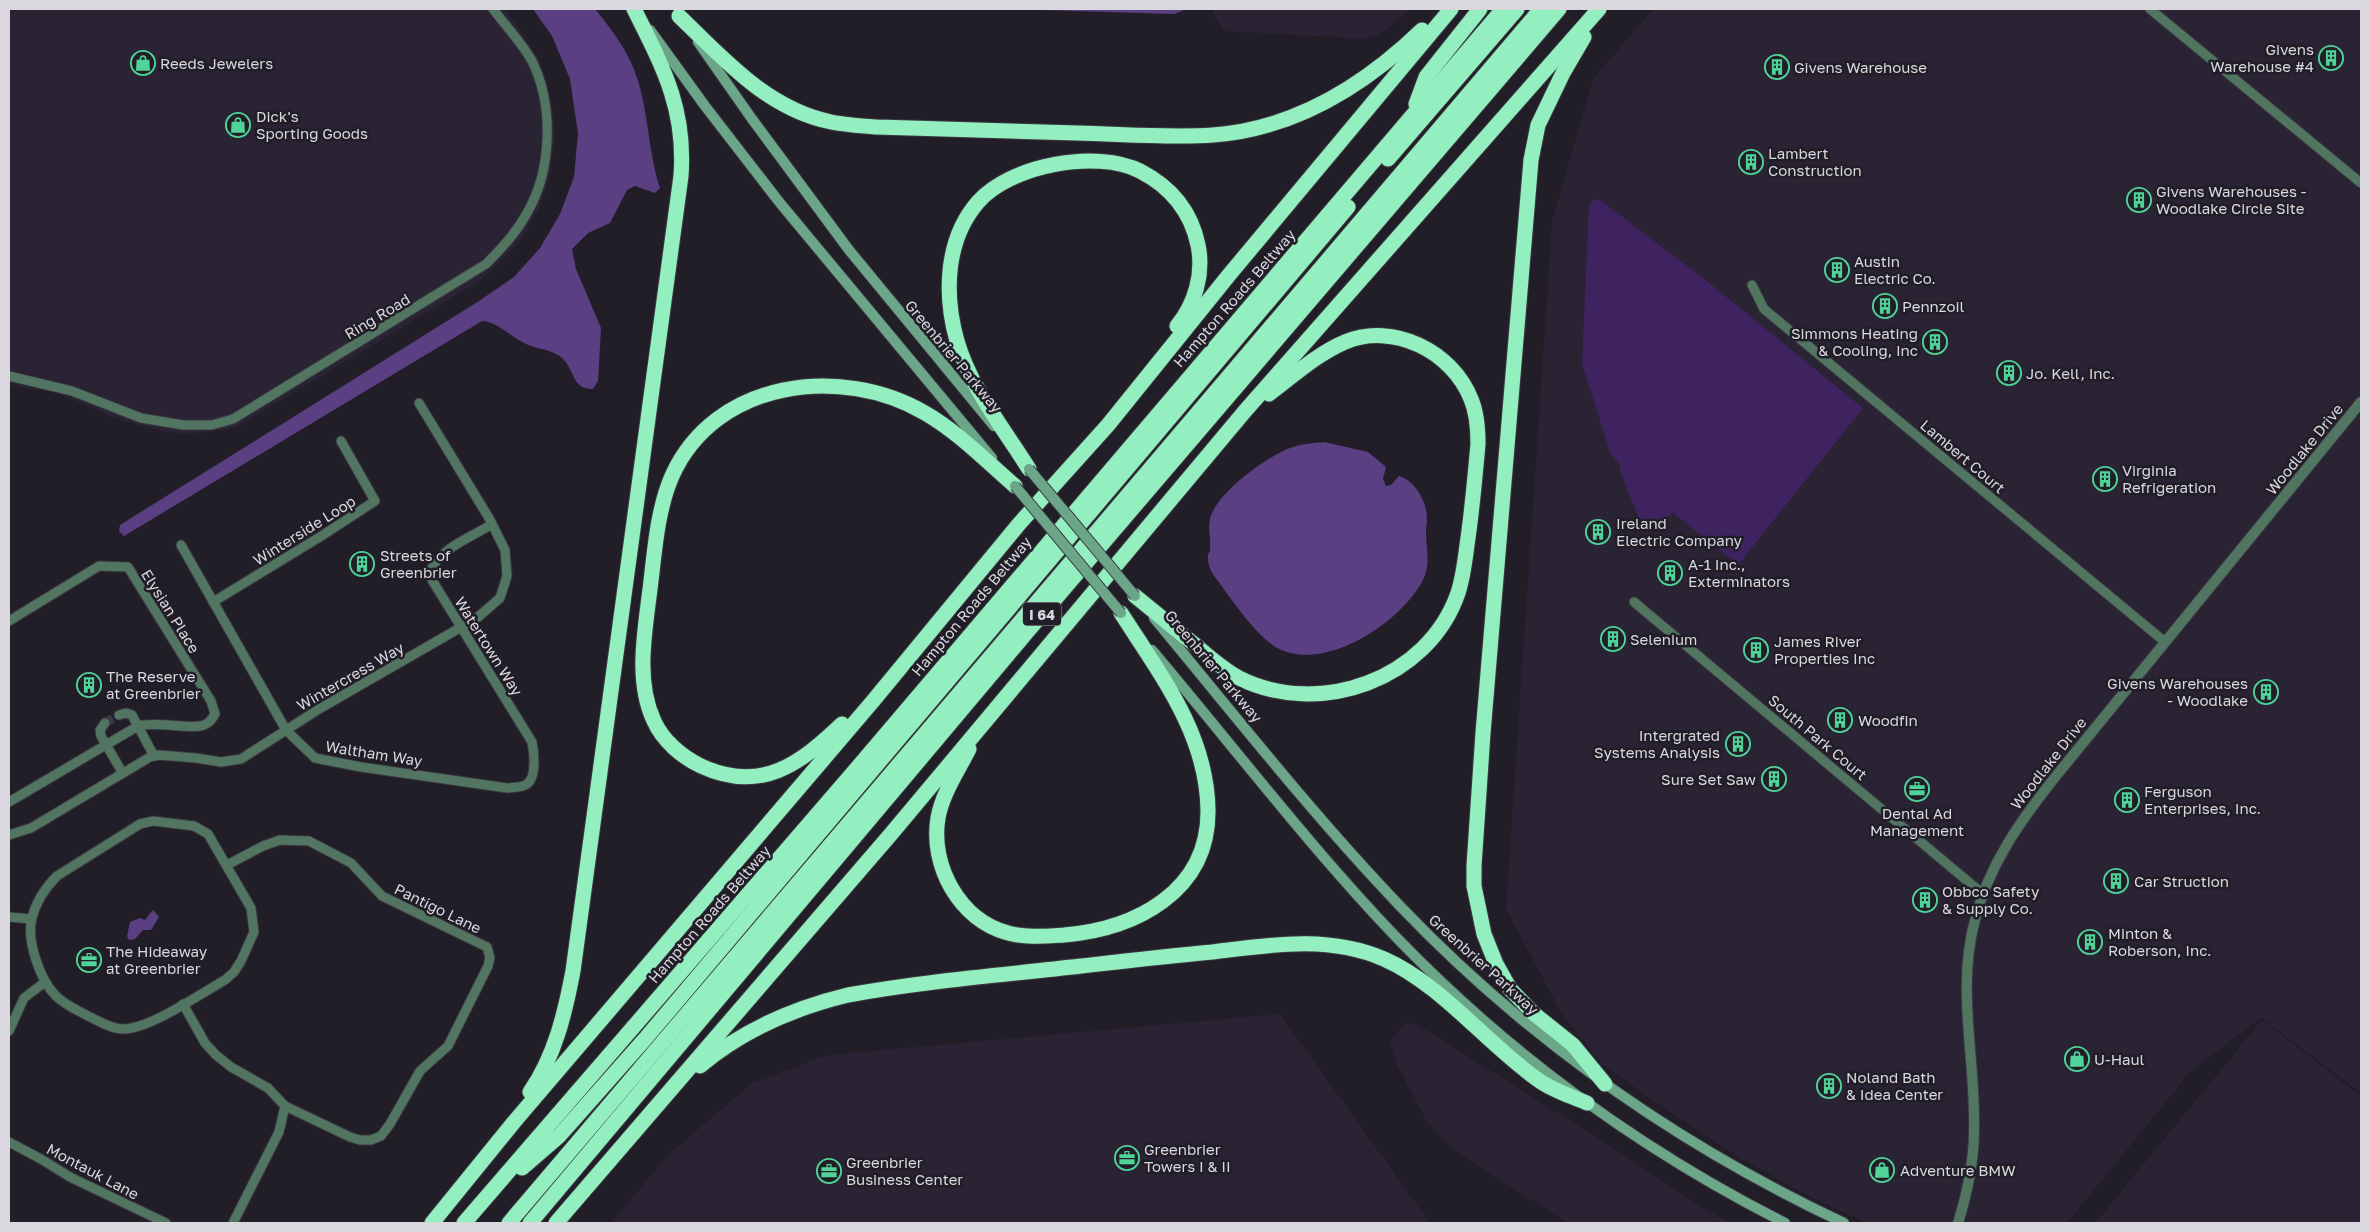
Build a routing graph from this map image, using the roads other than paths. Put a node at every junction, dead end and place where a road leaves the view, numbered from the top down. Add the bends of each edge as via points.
1 (493, 9) edge
2 (635, 9) edge
3 (1445, 9) edge
4 (1451, 9) edge
5 (1480, 9) edge
6 (1503, 9) edge
7 (1517, 9) edge
8 (1541, 9) edge
9 (1559, 9) edge
10 (1599, 9) edge
11 (1604, 9) edge
12 (2150, 9) edge
13 (676, 12) edge
14 (1411, 116) junction
15 (2361, 183) edge
16 (1752, 285) dead end
17 (9, 376) edge
18 (2361, 402) edge
19 (419, 403) dead end
20 (1245, 411) junction
21 (1108, 426) junction
22 (341, 441) dead end
23 (1029, 469) junction
24 (1015, 486) junction
25 (492, 524) junction
26 (180, 545) dead end
27 (1136, 596) junction
28 (213, 602) junction
29 (1634, 602) dead end
30 (1121, 613) junction
31 (9, 622) edge
32 (461, 628) junction
33 (2165, 642) junction
34 (903, 665) junction
35 (119, 715) dead end
36 (105, 723) dead end
37 (982, 724) junction
38 (138, 726) junction
39 (286, 730) junction
40 (106, 744) junction
41 (154, 756) junction
42 (122, 772) junction
43 (530, 781) joint
44 (9, 802) edge
45 (9, 835) edge
46 (228, 865) junction
47 (1983, 894) junction
48 (9, 917) edge
49 (31, 920) junction
50 (45, 982) junction
51 (183, 1004) junction
52 (9, 1032) edge
53 (1605, 1084) junction
54 (1588, 1103) junction
55 (285, 1106) junction
56 (656, 1108) junction
57 (9, 1142) edge
58 (491, 1151) junction
59 (480, 1205) junction
60 (166, 1223) edge
61 (233, 1223) edge
62 (432, 1223) edge
63 (464, 1223) edge
64 (509, 1223) edge
65 (530, 1223) edge
66 (556, 1223) edge
67 (1785, 1223) edge
68 (1844, 1223) edge
69 (1958, 1223) edge

1 - 17 street, Ring Road via 531,60 538,76 545,106 546,144 542,173 528,211 486,264 249,410 219,424 183,425 142,418 56,386
2 - 24 main road via 754,170
2 - 58 highway via 662,65 677,108 682,144 681,176 568,995 559,1032 540,1076
3 - 13 highway via 1397,54 1343,93 1296,115 1243,131 1183,136 877,127 830,122 804,114 766,94 732,67
4 - 21 highway
5 - 14 highway via 1426,77
6 - 14 highway, Hampton Roads Beltway / I 64
7 - 59 highway via 645,1040 559,1136
8 - 64 highway
9 - 65 highway, I 64 via 1046,610
10 - 20 highway
11 - 53 highway via 1563,72 1538,125 1531,160 1482,733 1474,866 1480,919 1502,975 1520,1000 1573,1046
12 - 15 street
13 - 23 main road, Greenbrier Parkway via 849,250
14 - 59 highway, Hampton Roads Beltway / I 64 via 846,781
16 - 33 street, Lambert Court via 1764,309
18 - 33 street, Woodlake Drive
19 - 25 street, Wintercress Way
20 - 27 highway via 1332,349 1362,338 1394,337 1409,341 1433,352 1454,371 1471,399 1478,425 1478,444 1463,572 1458,594 1445,622 1415,657 1388,676 1348,689 1299,694 1268,689 1238,678
20 - 37 highway
21 - 23 highway via 1136,379 1191,306 1200,270 1197,240 1190,219 1176,196 1138,170 1094,162 1061,163 1038,168 1004,180 978,201 954,246 949,280 953,324 963,359
21 - 34 highway via 1019,524
22 - 28 street, Winterside Loop via 375,501
23 - 27 main road, Greenbrier Parkway, bridge
24 - 30 main road, bridge
24 - 34 highway via 926,413 878,393 838,386 793,388 743,403 706,428 682,457 668,487 659,523 643,676 654,722 670,744 691,761 715,772 749,778 775,773 821,744
25 - 32 street, Wintercress Way via 505,550 507,576 500,598
25 - 32 street, Watertown Way via 449,548 430,571 432,580
26 - 28 street, Waltham Way
27 - 53 main road, Greenbrier Parkway via 1316,812 1398,904 1502,1002
28 - 39 street, Waltham Way
29 - 47 street, South Park Court
30 - 37 highway via 1173,694 1190,728 1206,789 1208,811 1198,855 1186,877 1156,908 1103,929 1039,936 999,930 973,914 949,885 940,864 936,829 943,799
30 - 54 main road via 1398,938 1489,1024
31 - 38 street, Elysian Place via 100,566 128,567 211,701 215,714 211,722 202,726 150,723
32 - 39 street, Wintercress Way
32 - 43 street, Watertown Way via 529,736 534,751
33 - 47 street, Woodlake Drive via 2026,814
34 - 58 highway
35 - 38 street via 126,713 132,716
36 - 40 street via 100,730
37 - 56 highway
38 - 40 street, Elysian Place
38 - 41 street
39 - 41 street, Wintercress Way via 241,759 221,762
39 - 43 street, Waltham Way via 315,758 507,788 526,785
40 - 42 street
40 - 44 street, Elysian Place
41 - 42 street, Wintercress Way
42 - 45 street, Wintercress Way via 31,828
46 - 49 street via 208,834 194,826 153,821 140,824 57,876 47,885
46 - 51 street via 251,908 254,932 234,972
46 - 55 street, Pantigo Lane via 280,840 308,841 351,863 382,896 487,947 490,952 488,966 448,1046 420,1071 381,1136 371,1140 350,1137
47 - 69 street, Woodlake Drive via 1974,920 1967,972 1966,1012 1974,1131 1970,1173
48 - 49 street
49 - 50 street via 32,943
50 - 51 street via 65,1004 122,1030 141,1027
50 - 52 street via 24,998
51 - 55 street, Pantigo Lane via 216,1056 268,1088
53 - 68 main road, Greenbrier Parkway via 1724,1160
54 - 56 highway via 1539,1081 1408,972 1359,950 1309,943 883,989 835,998 800,1009 750,1032 708,1060
54 - 67 main road via 1677,1162
55 - 61 street via 279,1132
56 - 66 highway
57 - 60 street, Montauk Lane via 70,1177
58 - 62 highway
59 - 63 highway, Hampton Roads Beltway / I 64

